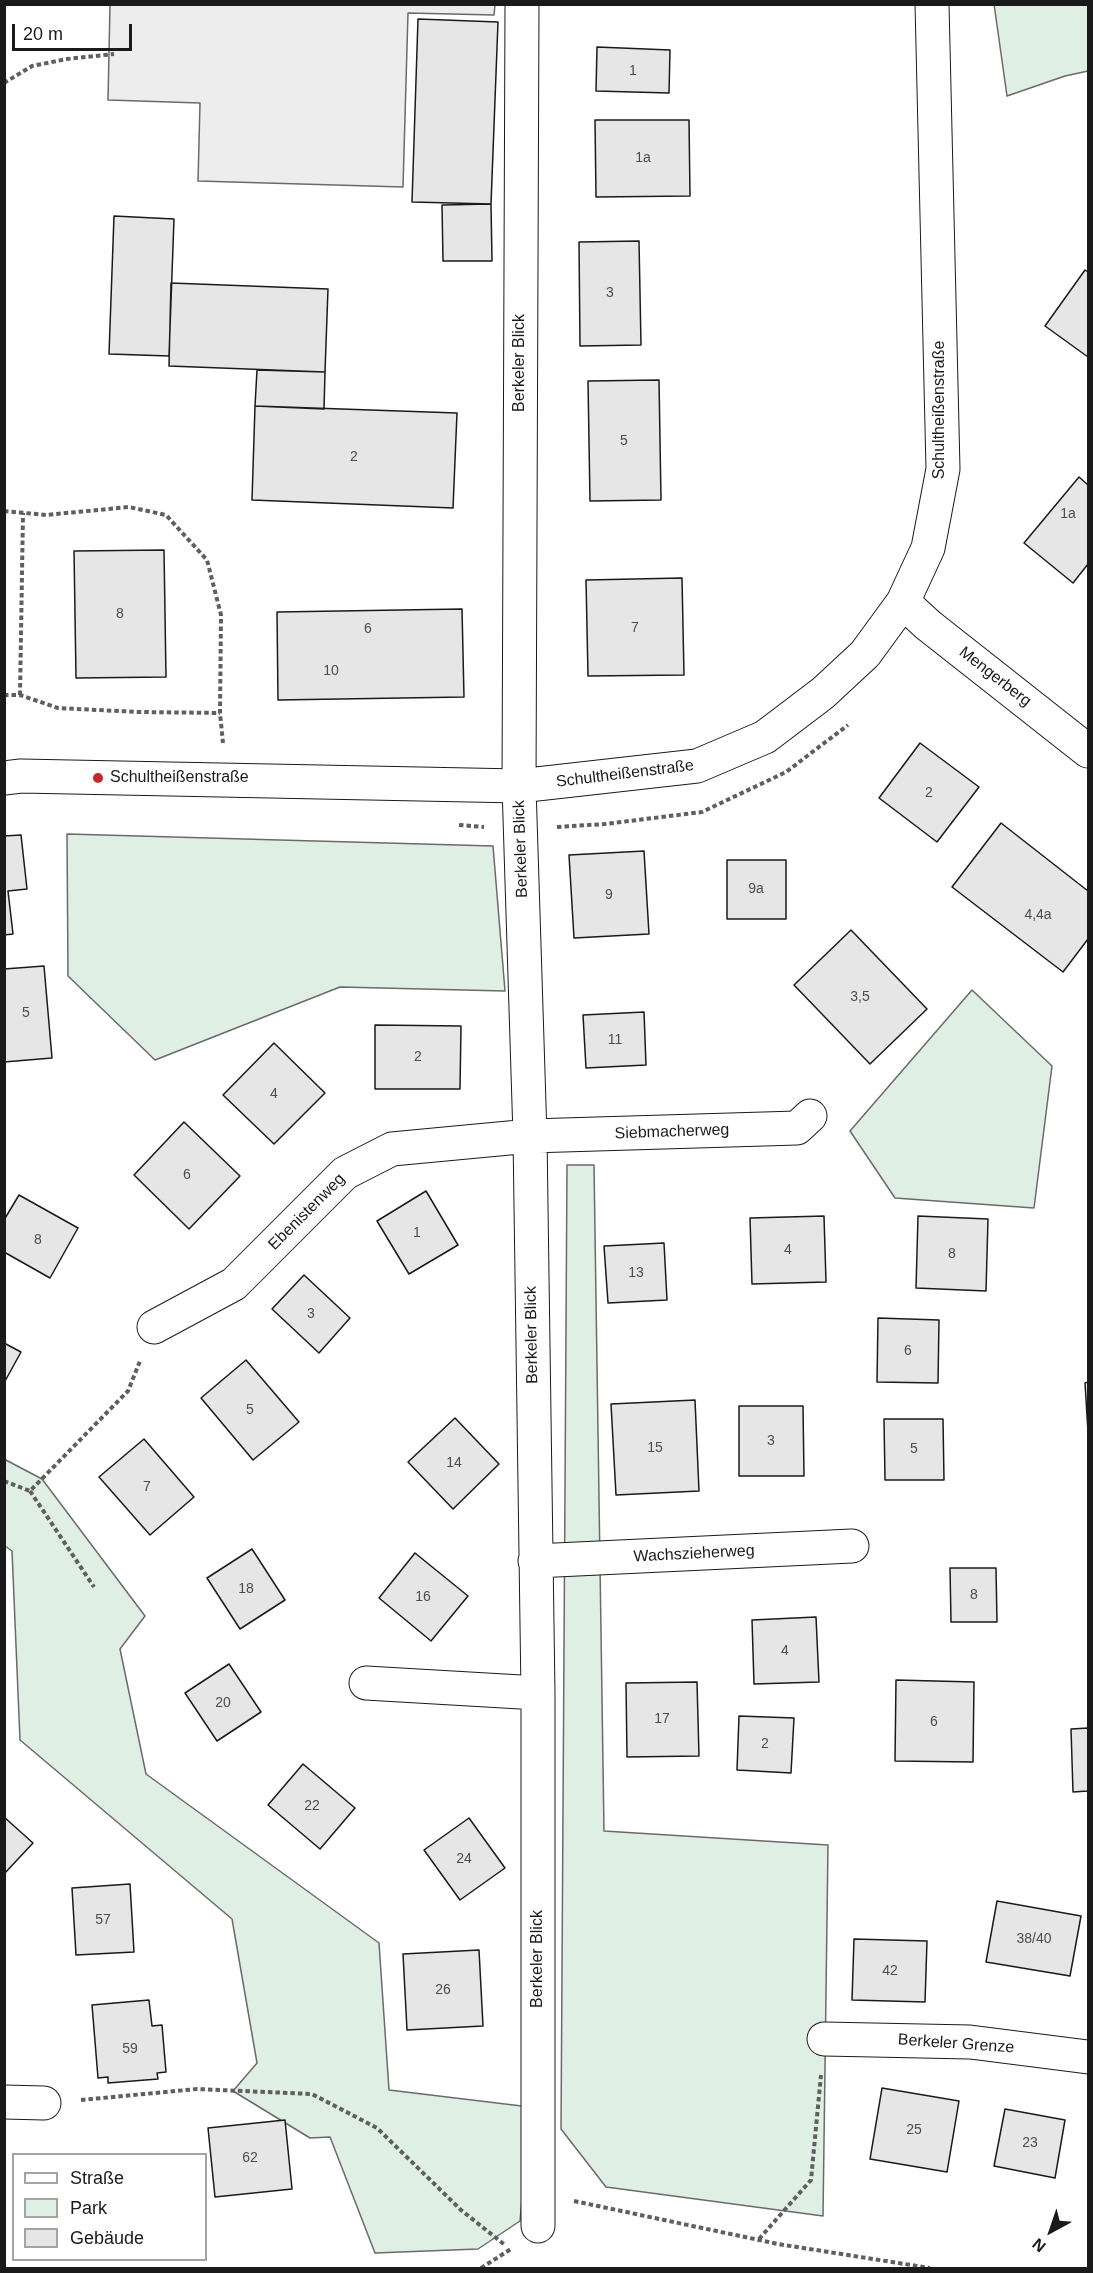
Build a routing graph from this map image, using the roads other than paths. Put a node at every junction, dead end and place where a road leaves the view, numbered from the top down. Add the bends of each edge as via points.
1 (522, 4) edge
2 (932, 4) edge
3 (903, 602) junction
4 (1089, 751) edge
5 (4, 778) edge
6 (519, 786) junction
7 (810, 1116) dead end
8 (530, 1136) junction
9 (154, 1327) road end
10 (852, 1546) dead end
11 (535, 1561) junction
12 (366, 1683) dead end
13 (538, 1693) junction
14 (824, 2039) road end
15 (1089, 2057) edge
16 (4, 2102) edge
17 (44, 2103) road end
18 (538, 2210) road end

1 - 6 street, Berkeler Blick
2 - 3 street, Schultheißenstraße via 943,469 928,548
3 - 4 street, Mengerberg
3 - 6 street, Schultheißenstraße via 865,654 765,738 697,766
5 - 6 street, Schultheißenstraße
6 - 8 street, Berkeler Blick
7 - 8 street, Siebmacherweg via 797,1128
8 - 9 street, Ebenistenweg via 392,1149 345,1173 234,1284
8 - 11 street, Berkeler Blick
10 - 11 street, Wachszieherweg
11 - 13 street, Berkeler Blick
12 - 13 street
13 - 18 street, Berkeler Blick
14 - 15 street, Berkeler Grenze via 970,2042
16 - 17 street

